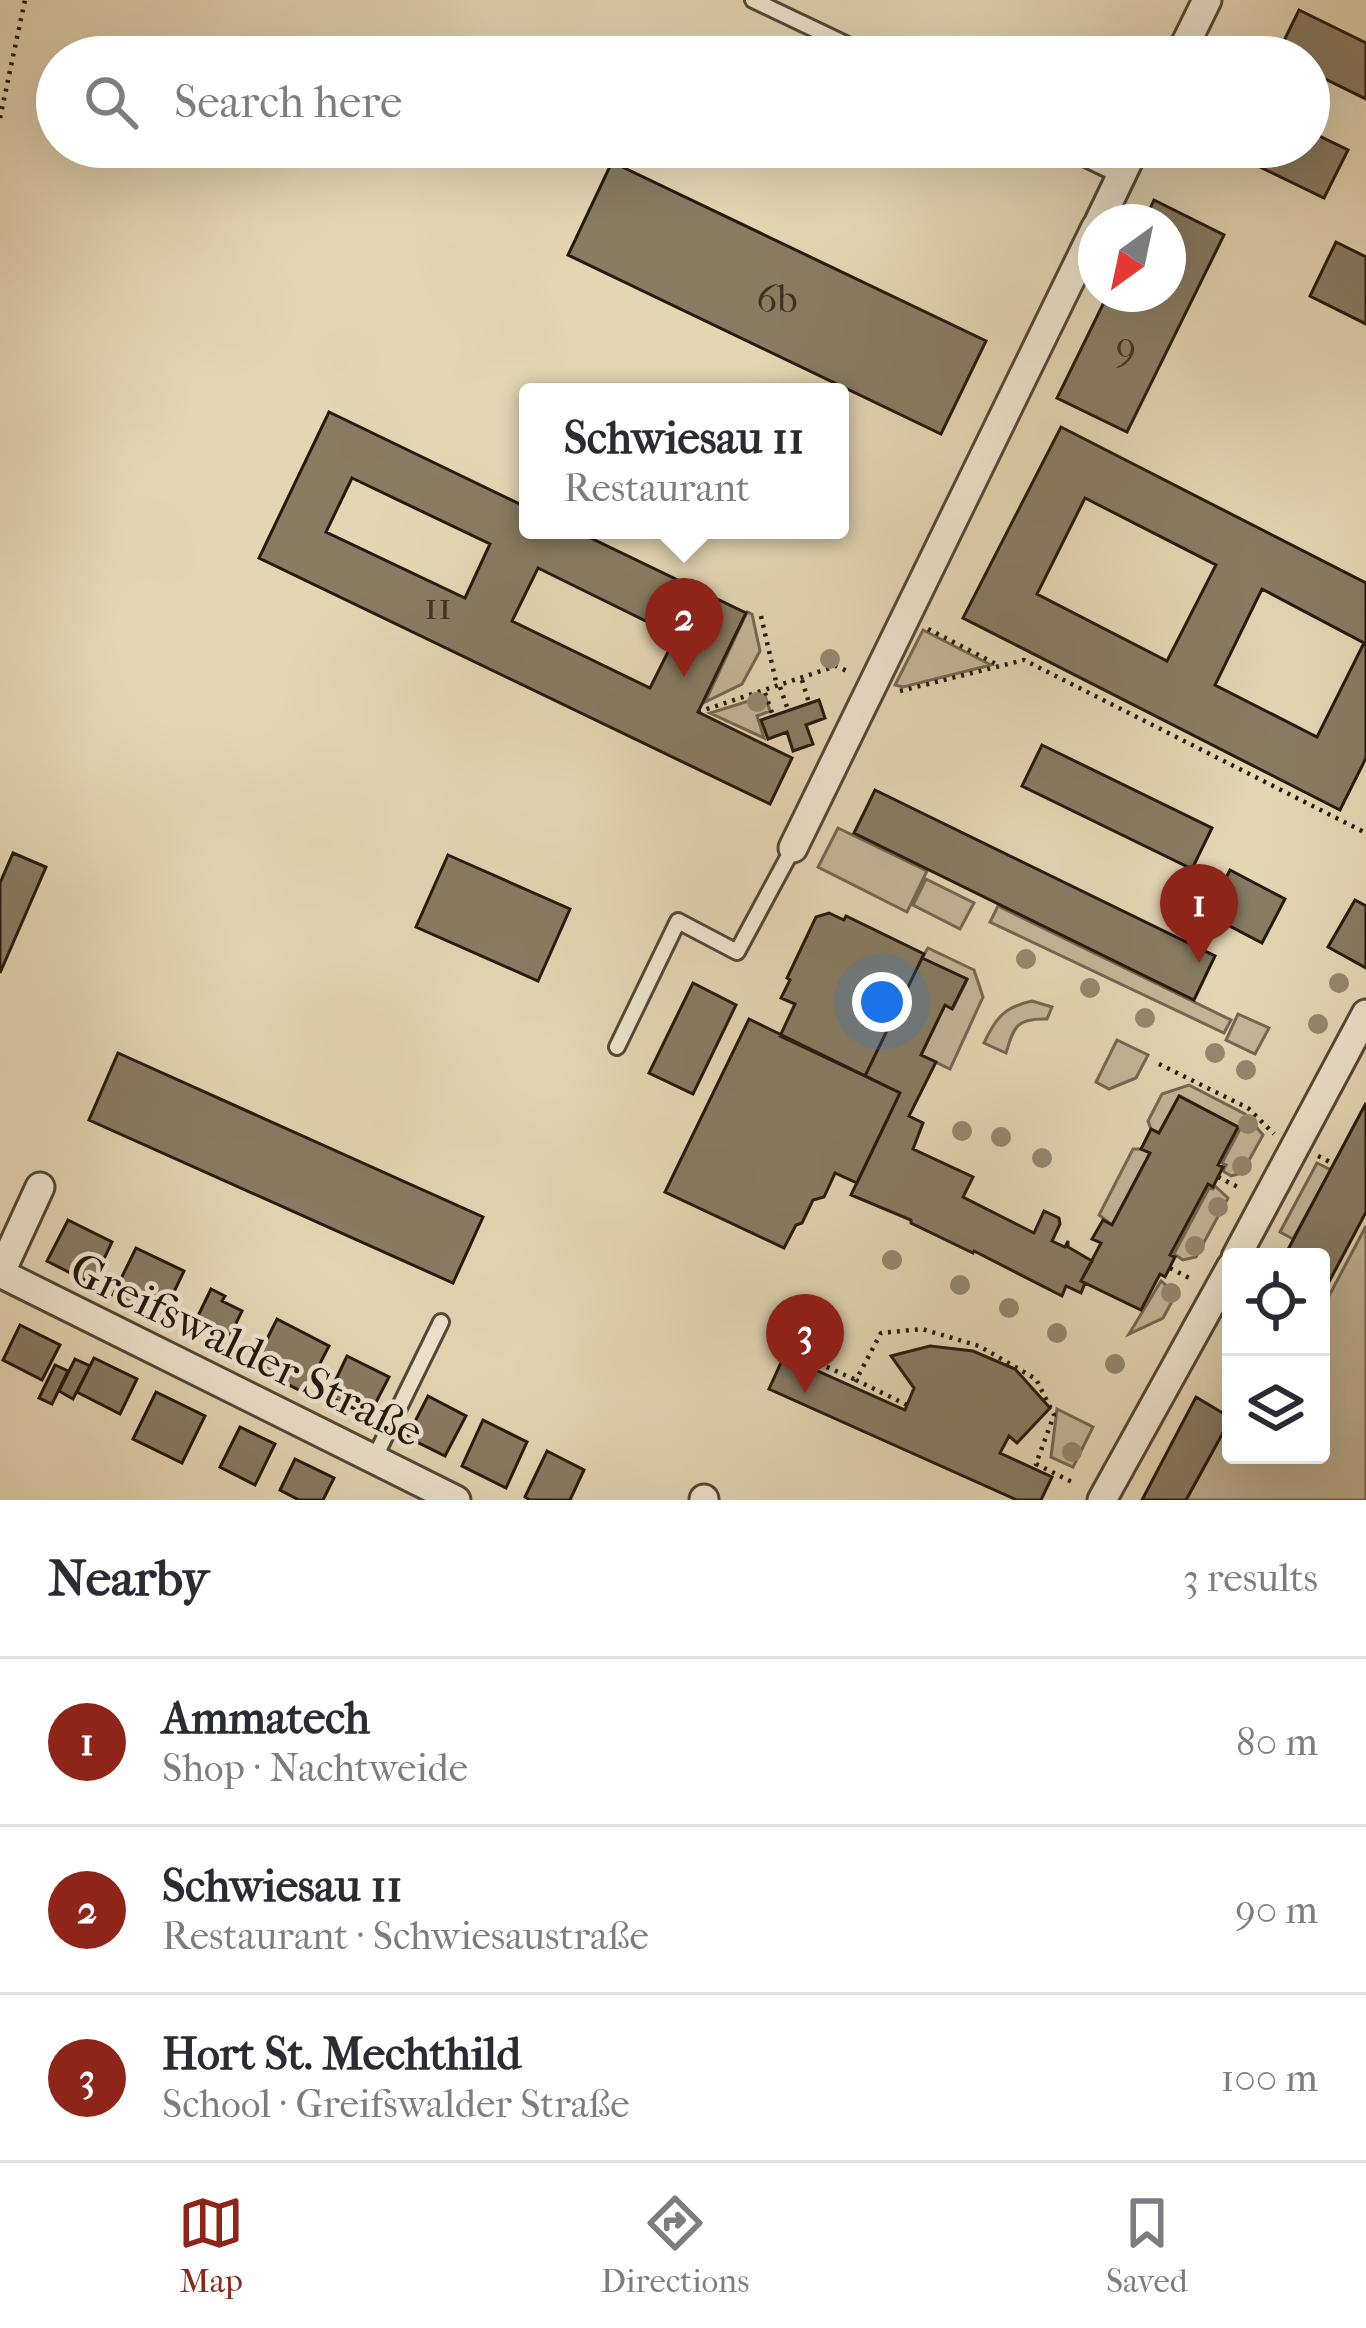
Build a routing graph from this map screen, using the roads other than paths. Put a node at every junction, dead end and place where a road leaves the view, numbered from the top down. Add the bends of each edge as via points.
1 (753, 0) edge
2 (1207, 0) edge
3 (829, 36) edge
4 (1189, 36) edge
5 (1104, 168) edge
6 (1125, 168) edge
7 (1121, 176) junction
8 (1107, 204) edge
9 (1078, 264) edge
10 (793, 848) joint
11 (1366, 1014) edge
12 (617, 1047) dead end
13 (40, 1187) dead end
14 (1241, 1248) edge
15 (0, 1274) edge
16 (1222, 1283) edge
17 (441, 1322) dead end
18 (374, 1459) junction
19 (456, 1500) edge
20 (1102, 1500) edge

1 - 3 lane
2 - 4 street
5 - 7 lane
6 - 7 street
7 - 8 street
9 - 10 street
10 - 12 lane via 737,952 678,921
11 - 14 street
13 - 15 street
15 - 18 street, Greifswalder Straße
16 - 20 street
17 - 18 lane
18 - 19 street, Greifswalder Straße

